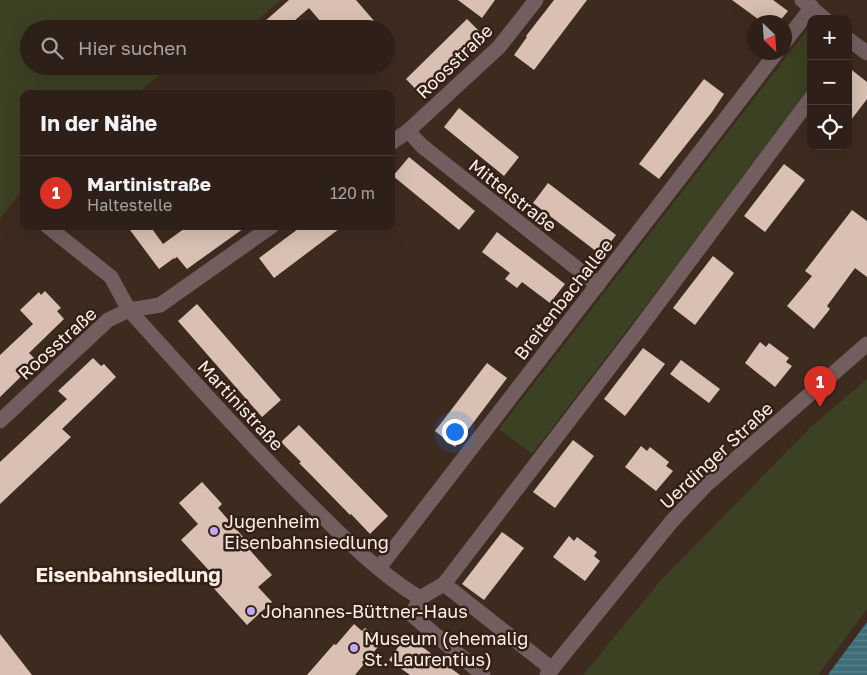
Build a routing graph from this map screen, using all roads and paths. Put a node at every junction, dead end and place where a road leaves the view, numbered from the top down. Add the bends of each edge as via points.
1 (536, 0) edge
2 (807, 4) edge
3 (820, 15) edge
4 (792, 29) edge
5 (852, 44) edge
6 (867, 53) edge
7 (771, 60) edge
8 (807, 103) edge
9 (408, 131) junction
10 (395, 140) edge
11 (52, 230) edge
12 (266, 230) edge
13 (598, 285) junction
14 (129, 310) junction
15 (867, 344) edge
16 (0, 421) edge
17 (379, 568) junction
18 (444, 584) junction
19 (420, 598) junction
20 (550, 672) edge
21 (483, 675) edge

1 - 9 street, Roosstraße via 499,47
2 - 3 street
2 - 4 street
5 - 6 street
7 - 13 street, Breitenbachallee
8 - 18 street
9 - 10 street, Roosstraße
9 - 13 street, Mittelstraße via 422,146
11 - 14 street, Martinistraße via 111,277
12 - 14 street, Roosstraße via 160,305
13 - 17 street, Breitenbachallee
14 - 16 street, Roosstraße via 108,320
14 - 17 street, Martinistraße via 280,475
15 - 20 street, Uerdinger Straße via 706,485 672,521
17 - 19 street, Martinistraße
18 - 19 street
18 - 20 street
19 - 21 street via 412,615

